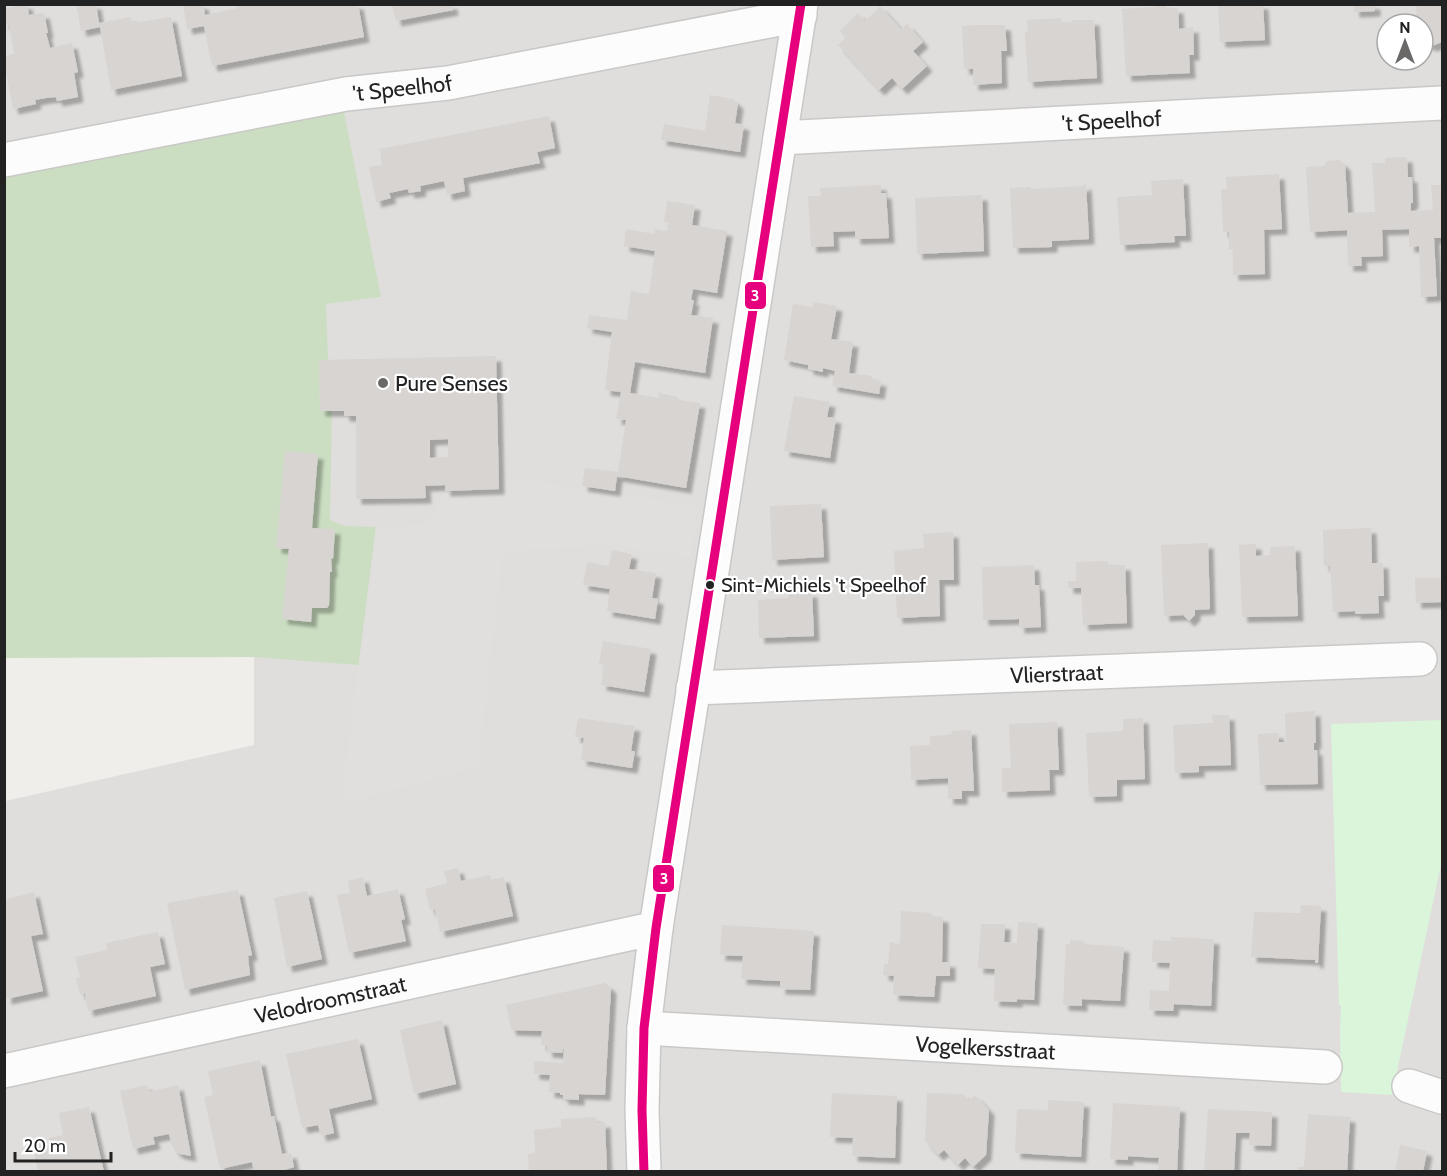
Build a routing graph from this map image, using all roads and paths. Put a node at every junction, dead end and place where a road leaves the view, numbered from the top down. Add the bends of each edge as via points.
1 (800, 10) edge
2 (1443, 103) edge
3 (780, 138) junction
4 (4, 160) edge
5 (1420, 659) dead end
6 (693, 688) junction
7 (656, 928) junction
8 (644, 1028) junction
9 (1325, 1067) dead end
10 (4, 1071) edge
11 (1409, 1086) dead end
12 (1443, 1097) edge
13 (644, 1172) edge

1 - 3 street
1 - 4 street, 't Speelhof via 448,83 346,94
2 - 3 street, 't Speelhof
3 - 6 street
5 - 6 street, Vlierstraat
6 - 7 street
7 - 8 street
7 - 10 street, Velodroomstraat
8 - 9 street, Vogelkersstraat
8 - 13 street
11 - 12 street

